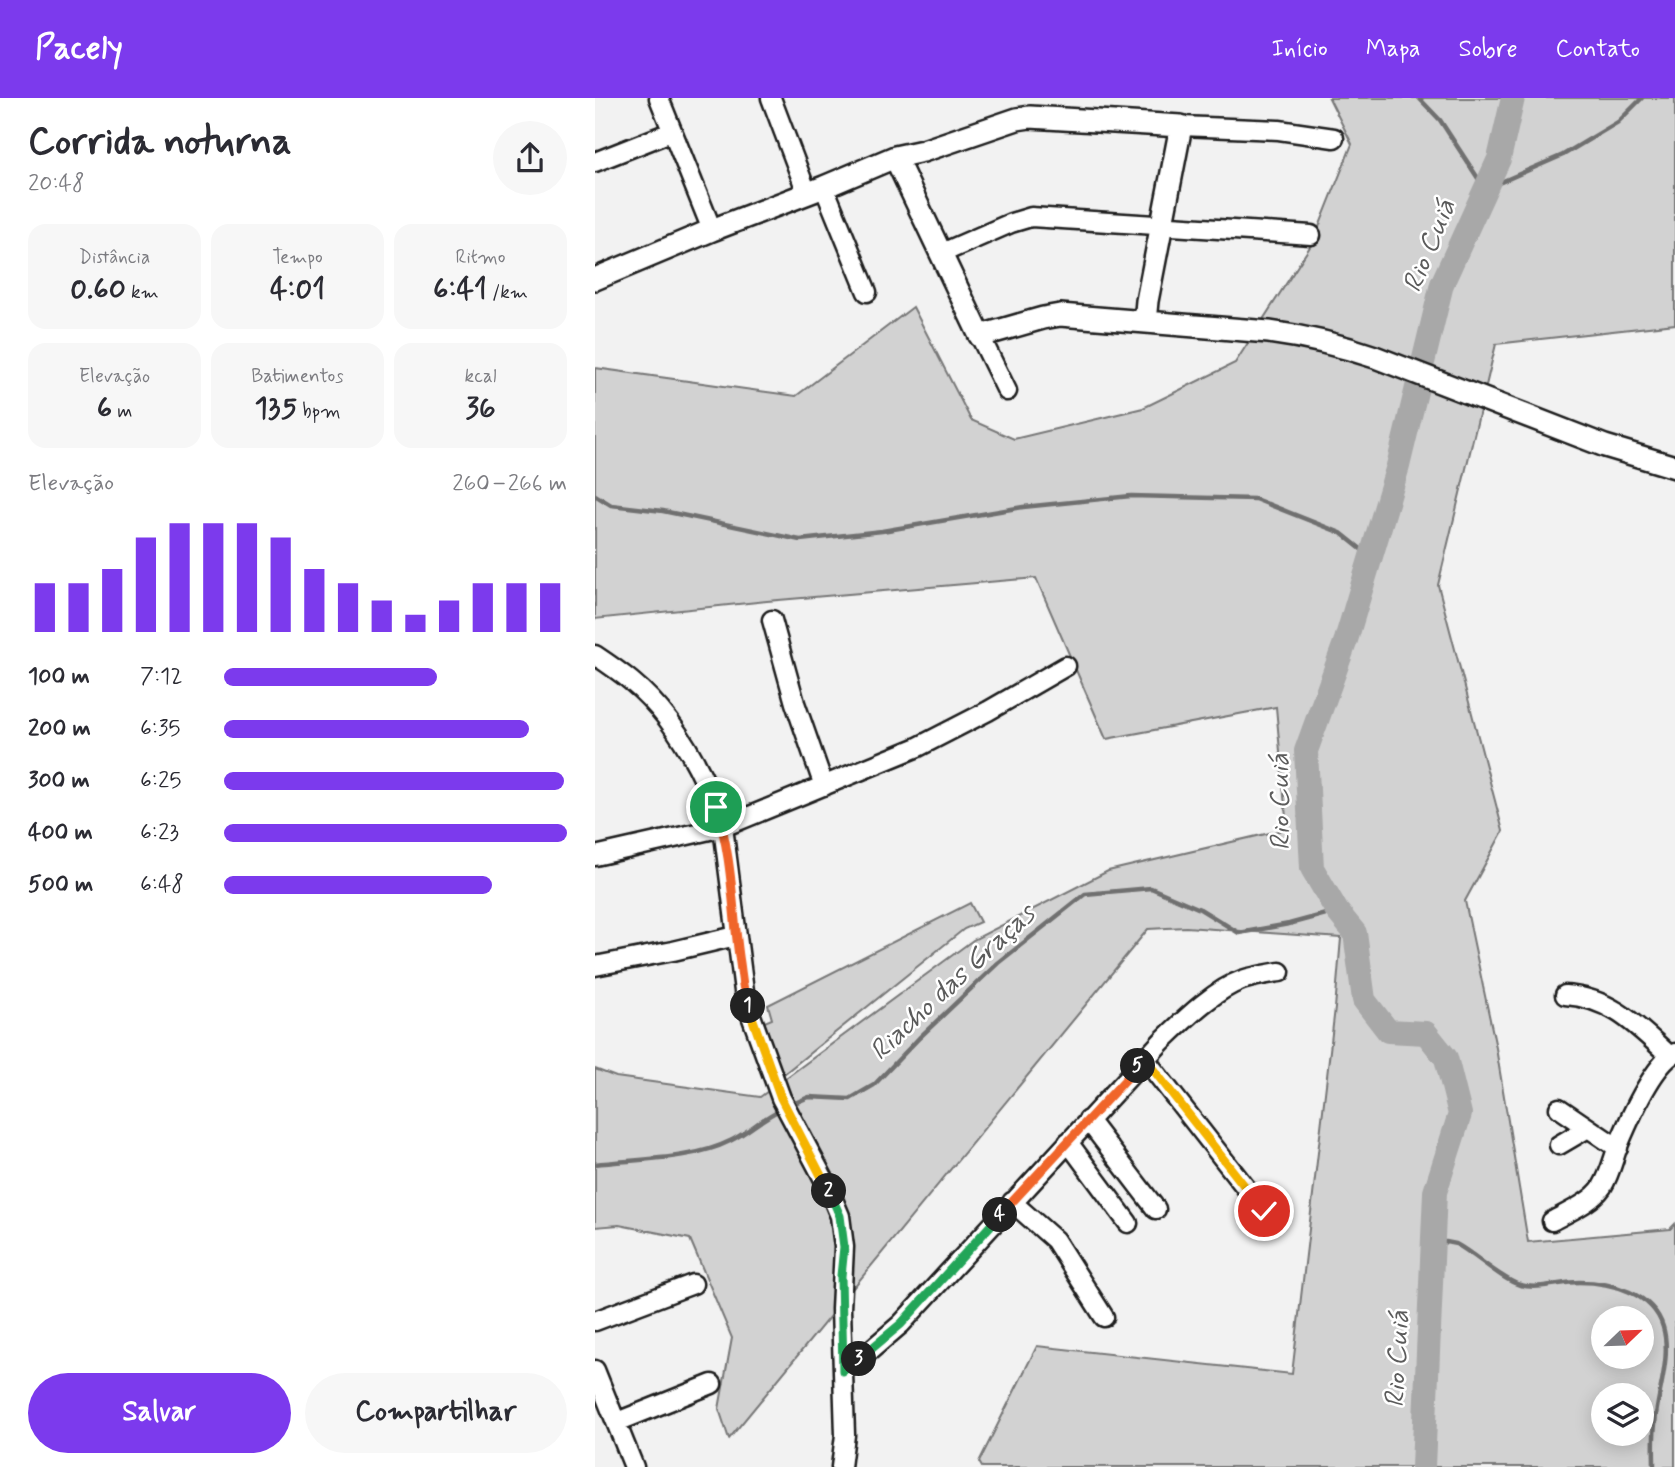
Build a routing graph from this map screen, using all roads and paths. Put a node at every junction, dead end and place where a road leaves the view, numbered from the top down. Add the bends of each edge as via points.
1 (659, 98) edge
2 (771, 98) edge
3 (1181, 126) junction
4 (671, 132) junction
5 (1333, 138) dead end
6 (595, 162) edge
7 (898, 163) junction
8 (816, 190) junction
9 (1162, 226) junction
10 (712, 230) junction
11 (1311, 235) dead end
12 (942, 253) junction
13 (595, 279) edge
14 (867, 292) dead end
15 (1139, 322) junction
16 (980, 336) junction
17 (1007, 391) dead end
18 (1675, 467) edge
19 (772, 620) dead end
20 (595, 655) edge
21 (1066, 666) dead end
22 (824, 786) junction
23 (723, 827) junction
24 (595, 856) edge
25 (736, 936) junction
26 (595, 966) edge
27 (1280, 972) dead end
28 (1565, 995) dead end
29 (1673, 1054) edge
30 (1145, 1059) junction
31 (1559, 1108) dead end
32 (1088, 1120) junction
33 (1588, 1128) junction
34 (1068, 1142) junction
35 (1559, 1145) dead end
36 (1618, 1148) junction
37 (1012, 1202) junction
38 (1156, 1209) dead end
39 (1264, 1211) dead end
40 (1552, 1221) dead end
41 (1128, 1223) dead end
42 (693, 1284) dead end
43 (1104, 1317) dead end
44 (595, 1321) edge
45 (595, 1370) edge
46 (843, 1371) junction
47 (712, 1384) dead end
48 (617, 1422) junction
49 (634, 1467) edge
50 (841, 1467) edge

1 - 4 street
2 - 8 street
3 - 5 street via 1279,130
3 - 7 main road via 1030,117
3 - 9 main road
4 - 6 street
4 - 10 street
7 - 8 main road
7 - 12 main road
8 - 10 main road
8 - 14 street
9 - 11 street
9 - 12 street via 1031,217
9 - 15 main road
10 - 13 main road
12 - 16 main road
15 - 16 main road via 1060,316
15 - 18 main road via 1303,337 1338,345 1605,446
16 - 17 street
19 - 22 street
20 - 23 street via 657,706 683,739
21 - 22 street via 918,747
22 - 23 street
23 - 24 street
23 - 25 street
25 - 26 street
25 - 46 street via 745,999 781,1098 840,1216
27 - 30 street via 1242,980 1225,989 1187,1017
28 - 29 street via 1585,997 1616,1010
29 - 36 street via 1649,1085
30 - 32 street
30 - 39 street
31 - 33 street
32 - 34 street
32 - 38 street
33 - 35 street
33 - 36 street
34 - 37 street
34 - 41 street
36 - 40 street via 1601,1189
37 - 43 street via 1055,1240
37 - 46 street via 901,1324
42 - 44 street
45 - 48 street
46 - 50 street
47 - 48 street
48 - 49 street

